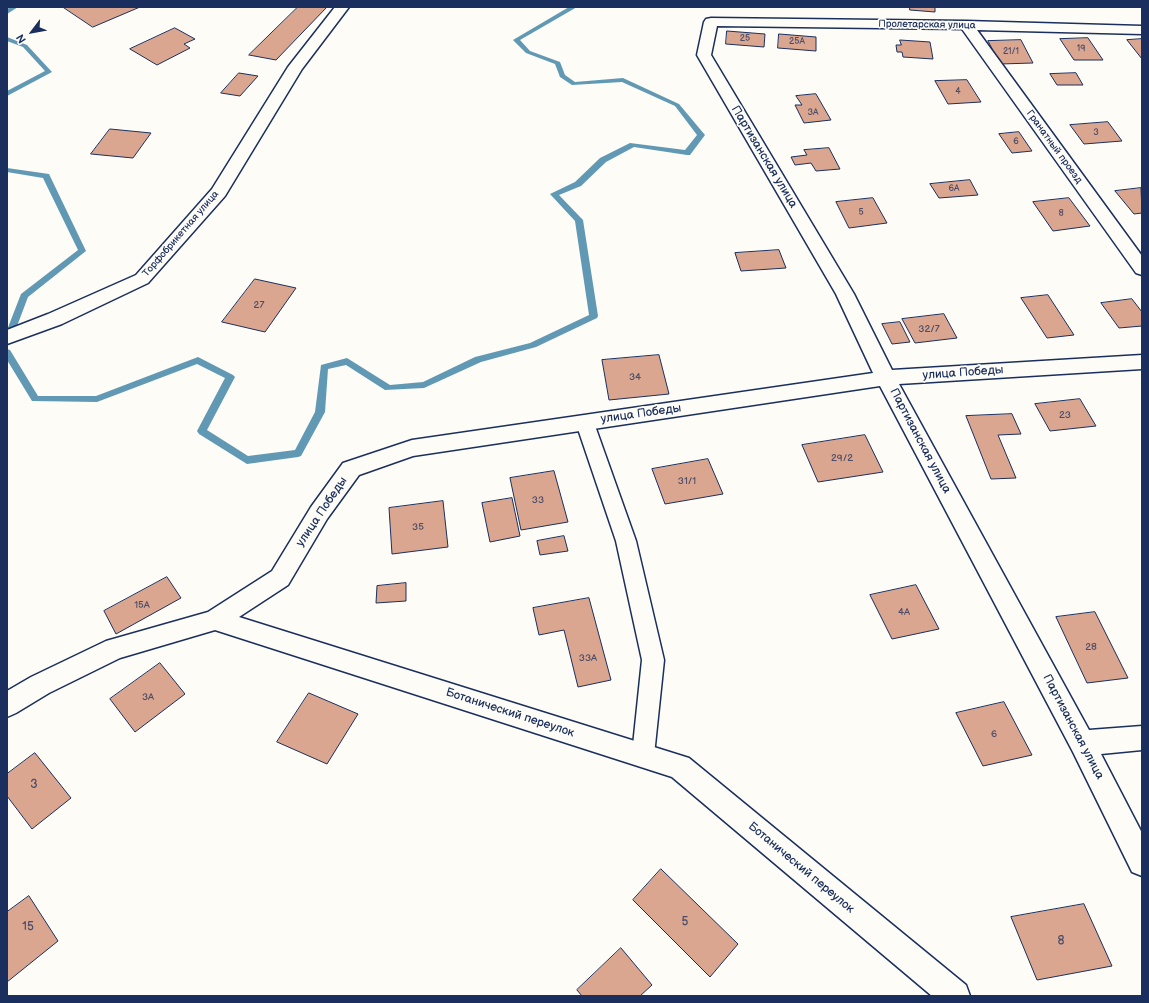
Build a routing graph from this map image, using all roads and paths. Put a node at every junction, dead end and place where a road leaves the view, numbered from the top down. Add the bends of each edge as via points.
1 (342, 7) edge
2 (711, 22) joint
3 (966, 25) junction
4 (1142, 30) edge
5 (1142, 269) edge
6 (7, 337) edge
7 (1142, 362) edge
8 (886, 378) junction
9 (585, 423) junction
10 (215, 620) junction
11 (7, 705) edge
12 (1142, 738) edge
13 (1082, 743) junction
14 (642, 756) junction
15 (1142, 862) edge
16 (955, 996) edge

1 - 6 street, Торфобрикетная улица via 295,67 219,192 142,279 55,319
2 - 3 street, Пролетарская улица
2 - 8 street, Партизанская улица via 704,55 845,294
3 - 4 street, Пролетарская улица
3 - 5 street, Гранатный проезд
7 - 8 street, улица Победы
8 - 9 street, улица Победы
8 - 13 street, Партизанская улица
9 - 10 street, улица Победы via 412,448 351,468 319,513 280,578
9 - 14 lane via 626,541 653,660
10 - 11 street via 115,649 40,685
10 - 14 street, Ботанический переулок
12 - 13 street
13 - 15 street, Партизанская улица
14 - 16 street, Ботанический переулок via 680,767

